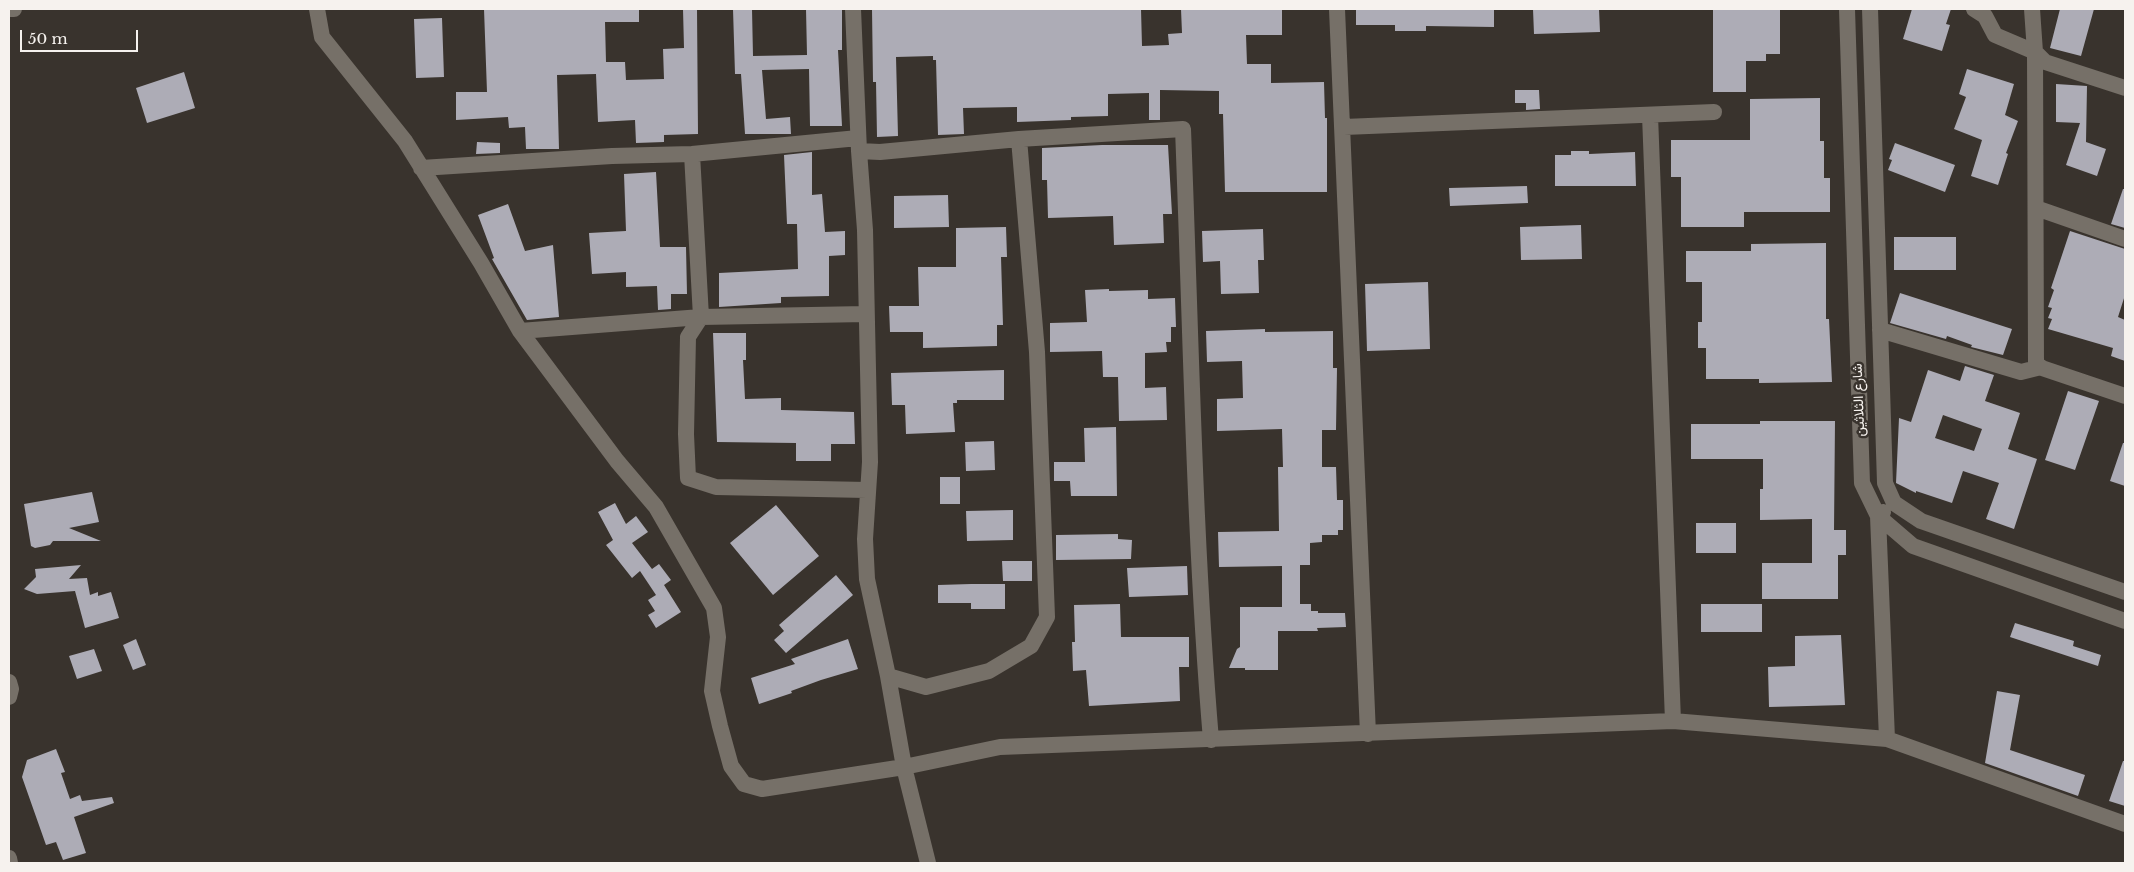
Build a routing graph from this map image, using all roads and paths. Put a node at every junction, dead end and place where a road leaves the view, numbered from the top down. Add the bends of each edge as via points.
1 (9, 9) edge
2 (14, 9) edge
3 (317, 9) edge
4 (853, 9) edge
5 (1337, 9) edge
6 (1846, 9) edge
7 (1870, 9) edge
8 (1974, 9) edge
9 (2032, 9) edge
10 (2035, 52) junction
11 (2125, 88) edge
12 (1714, 112) dead end
13 (1650, 115) junction
14 (1344, 127) junction
15 (1019, 139) junction
16 (859, 145) junction
17 (692, 154) junction
18 (421, 168) junction
19 (2036, 208) junction
20 (2125, 239) edge
21 (866, 314) junction
22 (701, 317) junction
23 (1880, 330) junction
24 (520, 331) junction
25 (2041, 367) junction
26 (2125, 396) edge
27 (867, 490) junction
28 (1894, 503) junction
29 (1878, 516) junction
30 (2125, 592) edge
31 (2125, 620) edge
32 (888, 676) junction
33 (9, 682) edge
34 (9, 697) edge
35 (1673, 721) junction
36 (1368, 734) junction
37 (1887, 739) junction
38 (1211, 740) junction
39 (904, 767) junction
40 (2125, 824) edge
41 (9, 858) edge
42 (10, 863) edge
43 (928, 863) edge

1 - 2 street
3 - 18 street via 322,37 405,141
4 - 16 street
5 - 14 street
6 - 29 street, شارع الثلاثين via 1862,483
7 - 23 street, شارع الثلاثين
8 - 10 street via 1985,16 1995,35
9 - 10 street
10 - 11 street via 2045,62
10 - 19 street
12 - 13 street
13 - 14 street
13 - 35 street
14 - 36 street
15 - 16 street via 880,152
15 - 32 street via 1038,352 1047,618 1031,646 989,671 926,688
15 - 38 street via 1183,129 1197,512
16 - 17 street
16 - 21 street
17 - 18 street
17 - 22 street
18 - 24 street
19 - 20 street
19 - 25 street via 2036,366
21 - 22 street
21 - 27 street via 870,462
22 - 24 street
22 - 27 street via 688,337 688,478 716,487
23 - 25 street via 2021,372
23 - 28 street, شارع الثلاثين via 1885,483
24 - 39 street via 656,507 714,608 718,637 712,691 731,766 744,784 762,790
25 - 26 street
27 - 32 street via 867,579
28 - 29 street
28 - 30 street via 1921,521
29 - 31 street, شارع الثلاثين via 1913,546
29 - 37 street
32 - 39 street
33 - 34 street
35 - 36 street
35 - 37 street
36 - 38 street
37 - 40 street
38 - 39 street via 1000,747
39 - 43 street
41 - 42 street

